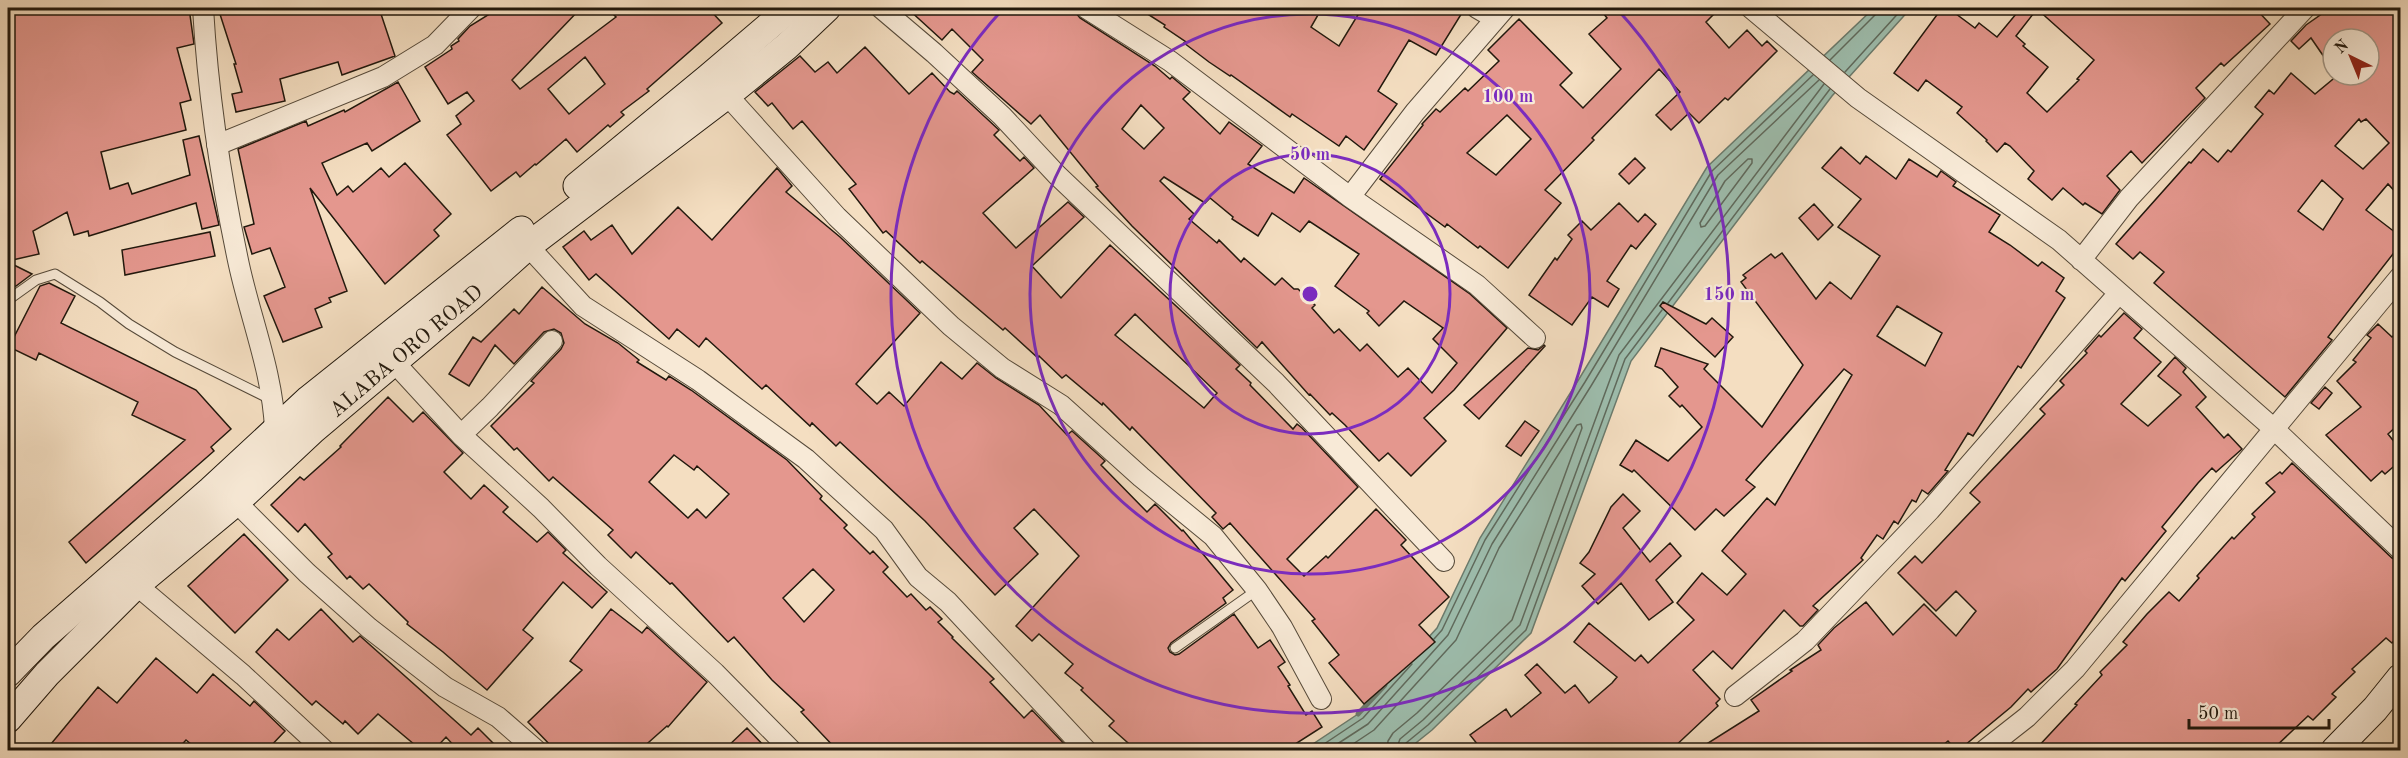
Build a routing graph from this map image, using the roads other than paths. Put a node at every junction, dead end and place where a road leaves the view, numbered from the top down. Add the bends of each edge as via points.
1 (203, 8) edge
2 (471, 8) edge
3 (790, 8) edge
4 (827, 8) edge
5 (881, 8) edge
6 (1086, 8) edge
7 (1477, 8) edge
8 (1751, 8) edge
9 (2306, 8) edge
10 (1500, 13) edge
11 (727, 95) junction
12 (217, 145) junction
13 (1350, 197) junction
14 (528, 246) junction
15 (2081, 260) junction
16 (2400, 277) edge
17 (2119, 293) junction
18 (8, 300) edge
19 (1535, 338) dead end
20 (552, 341) dead end
21 (393, 362) junction
22 (274, 401) junction
23 (2273, 428) junction
24 (275, 430) junction
25 (461, 435) junction
26 (237, 502) junction
27 (2400, 549) edge
28 (1444, 561) dead end
29 (127, 577) junction
30 (1257, 590) junction
31 (1175, 648) dead end
32 (8, 673) edge
33 (2400, 678) edge
34 (1735, 696) dead end
35 (1321, 699) dead end
36 (8, 719) edge
37 (2348, 746) edge
38 (324, 750) edge
39 (536, 750) edge
40 (791, 750) edge
41 (1086, 750) edge
42 (1985, 750) edge

1 - 12 street
2 - 12 street via 435,45 383,77
3 - 24 main road, ALABA ORO ROAD
4 - 11 main road, ALABA ORO ROAD
5 - 28 street via 1002,116 1057,175 1248,357
6 - 13 street via 1170,61
7 - 10 street
8 - 15 street via 1858,98 2059,240
9 - 15 street via 2129,198
10 - 13 street via 1415,112
11 - 14 main road, ALABA ORO ROAD
11 - 30 street via 837,217 951,326 1002,368 1061,405 1188,514 1213,536
12 - 22 street via 239,265
13 - 19 street via 1477,285
14 - 21 main road, ALABA ORO ROAD
14 - 41 street via 583,306 699,380 806,459 884,530 918,577 948,602
15 - 17 street
16 - 23 street
17 - 23 street
17 - 34 street via 1930,510 1805,641
18 - 22 lane via 36,280 55,274 176,352
20 - 25 street
21 - 25 street
21 - 26 main road, ALABA ORO ROAD via 286,453
22 - 24 street
23 - 27 street
23 - 42 street via 2075,669 2027,717
24 - 29 main road, ALABA ORO ROAD via 211,489
25 - 40 street via 715,673
26 - 29 main road, ALABA ORO ROAD
26 - 39 street via 307,573 369,628 445,687 498,717
29 - 32 main road, ALABA ORO ROAD via 43,637
29 - 36 main road, ALABA ORO ROAD
29 - 38 street
30 - 31 lane
30 - 35 street
33 - 37 main road

